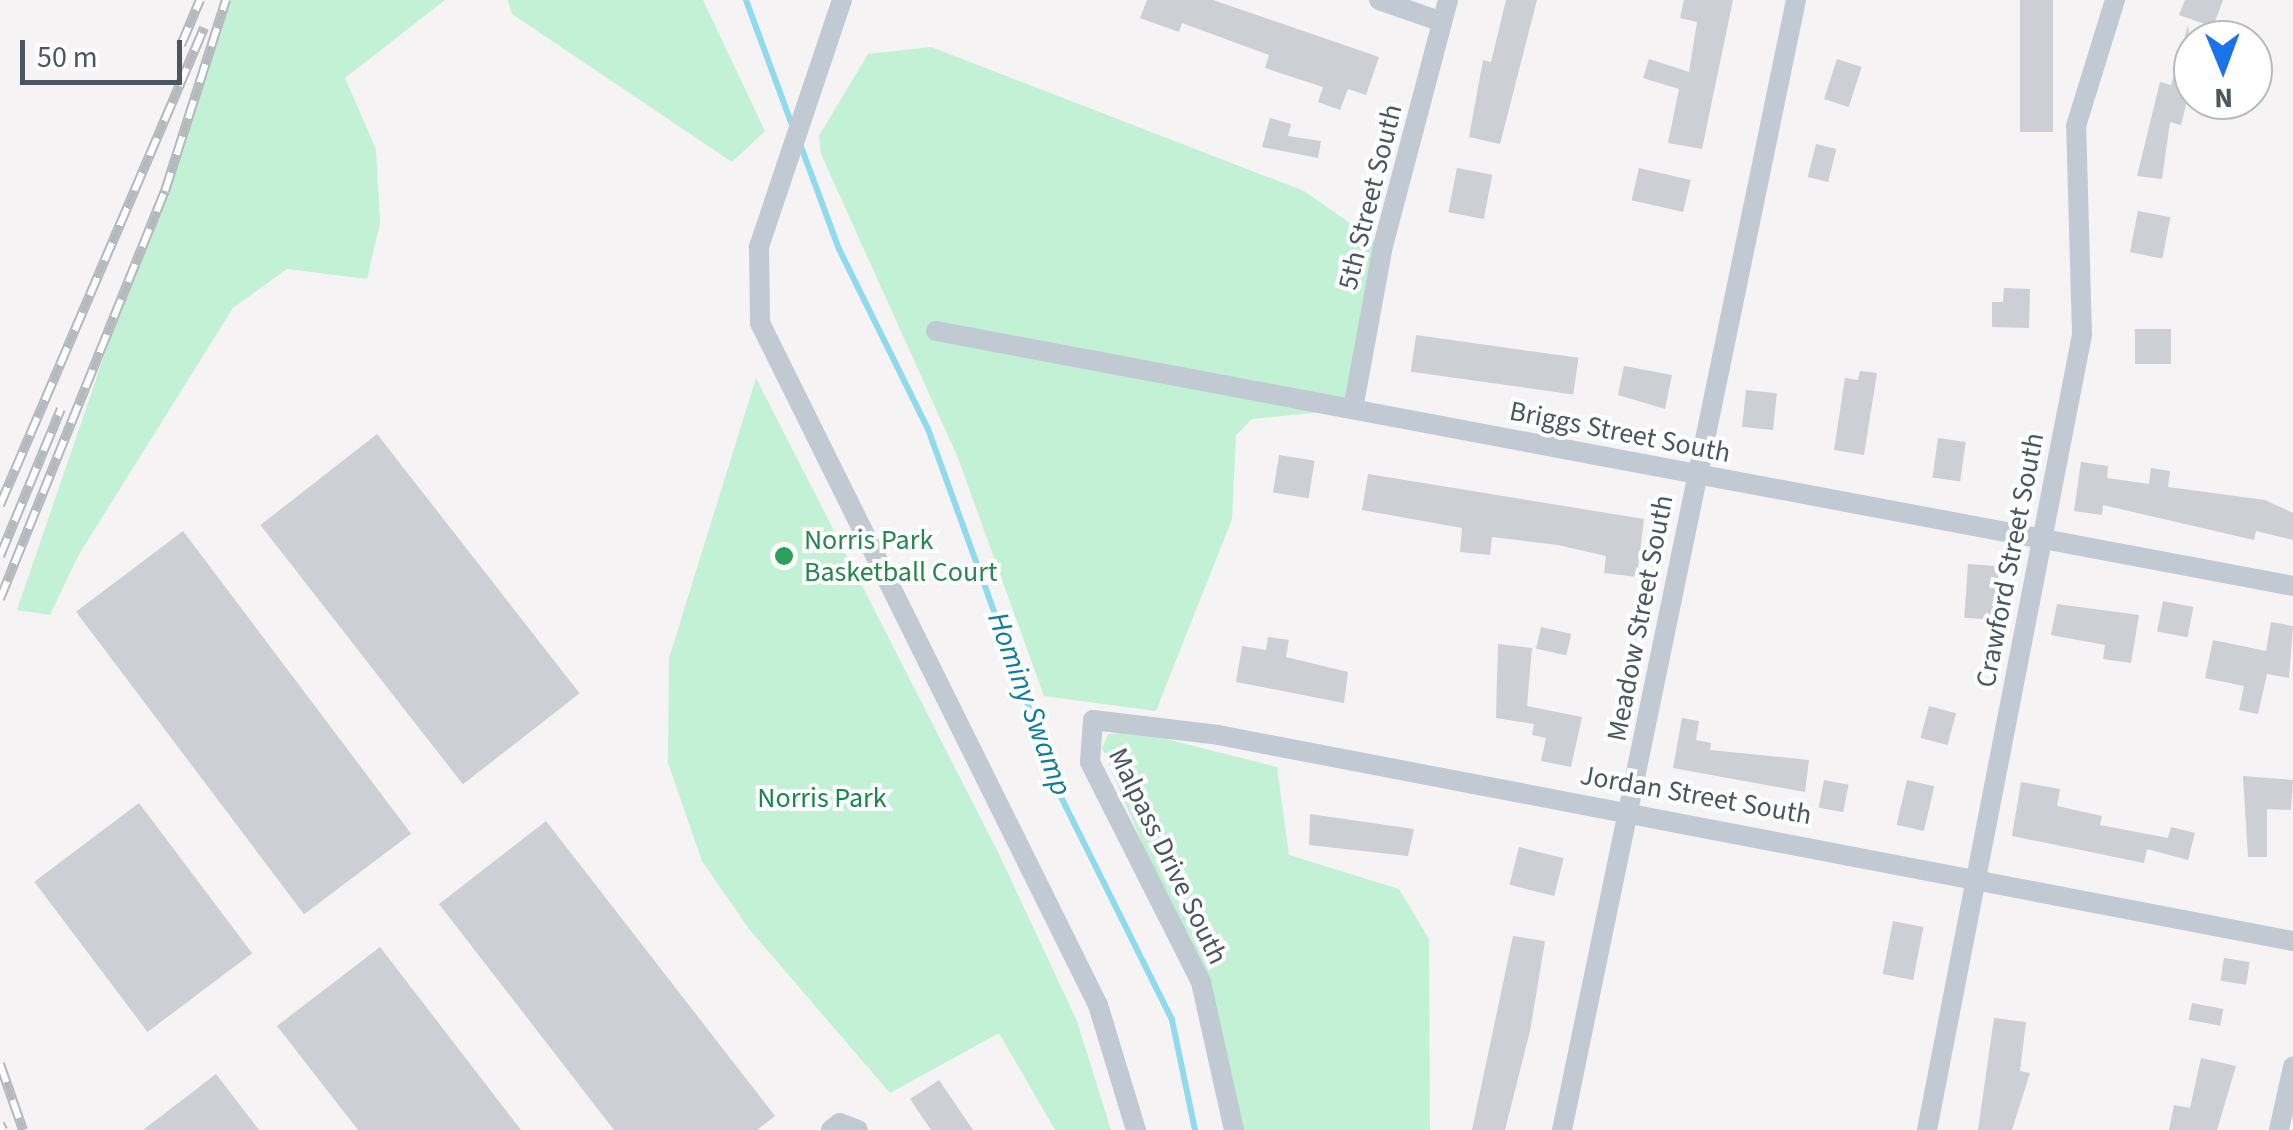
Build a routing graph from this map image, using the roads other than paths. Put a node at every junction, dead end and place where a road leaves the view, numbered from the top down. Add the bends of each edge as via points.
1 (842, 0) edge
2 (1379, 0) edge
3 (1448, 0) edge
4 (1796, 0) edge
5 (2115, 0) edge
6 (1442, 22) junction
7 (936, 331) dead end
8 (1353, 410) junction
9 (1696, 474) junction
10 (2040, 539) junction
11 (2293, 586) edge
12 (1086, 722) joint
13 (1630, 811) junction
14 (1977, 875) junction
15 (2293, 941) edge
16 (2293, 1068) edge
17 (1136, 1130) edge
18 (1234, 1130) edge
19 (1562, 1130) edge
20 (1926, 1130) edge
21 (2279, 1130) edge

1 - 17 street via 758,248 763,333 1098,1005
2 - 6 street
3 - 6 street, 5th Street South
4 - 9 street, Meadow Street South
5 - 10 street, Crawford Street South via 2076,126 2082,335
6 - 8 street, 5th Street South via 1383,246
7 - 8 street, Briggs Street South
8 - 9 street, Briggs Street South
9 - 10 street, Briggs Street South
9 - 13 street, Meadow Street South
10 - 11 street, Briggs Street South
10 - 14 street, Crawford Street South
12 - 13 street, Jordan Street South via 1110,718 1218,735
12 - 18 street, Malpass Drive South via 1090,762 1201,982
13 - 14 street, Jordan Street South
13 - 19 street, Meadow Street South
14 - 15 street, Jordan Street South
14 - 20 street, Crawford Street South
16 - 21 street

